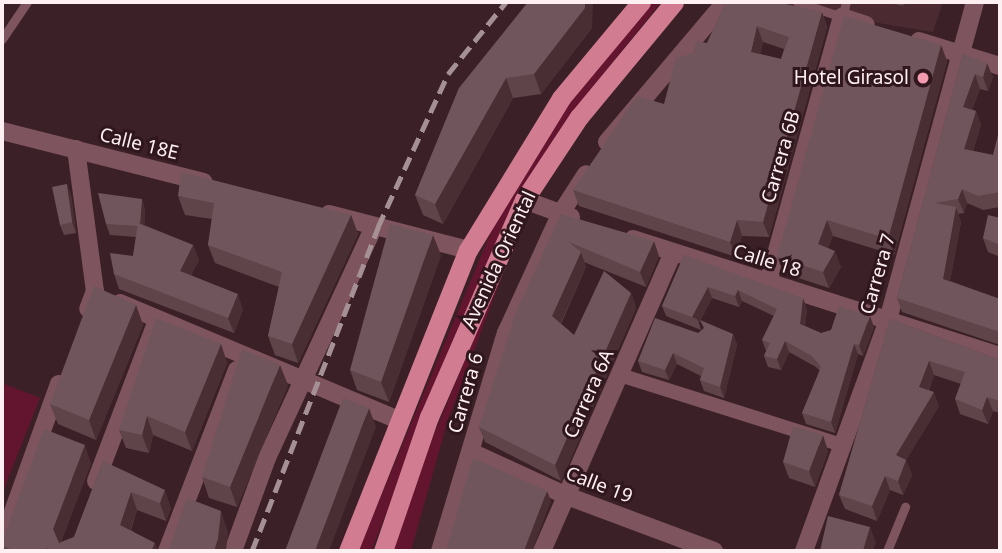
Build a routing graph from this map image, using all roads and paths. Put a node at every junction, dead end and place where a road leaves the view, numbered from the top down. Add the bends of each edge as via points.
1 (27, 2) edge
2 (641, 2) edge
3 (674, 2) edge
4 (797, 2) edge
5 (975, 2) edge
6 (722, 6) edge
7 (844, 10) edge
8 (2, 39) edge
9 (960, 54) junction
10 (1000, 66) edge
11 (2, 131) edge
12 (76, 149) junction
13 (225, 187) edge
14 (524, 200) junction
15 (306, 208) edge
16 (561, 213) junction
17 (586, 222) edge
18 (374, 226) junction
19 (611, 231) edge
20 (468, 250) junction
21 (673, 253) junction
22 (768, 283) junction
23 (95, 291) junction
24 (888, 320) junction
25 (157, 321) junction
26 (80, 329) edge
27 (243, 354) junction
28 (1000, 356) edge
29 (66, 367) edge
30 (620, 375) junction
31 (305, 382) junction
32 (399, 420) junction
33 (41, 431) junction
34 (67, 441) edge
35 (842, 444) junction
36 (471, 452) junction
37 (567, 496) junction
38 (88, 503) edge
39 (905, 507) dead end
40 (2, 542) edge
41 (167, 551) edge
42 (233, 551) edge
43 (348, 551) edge
44 (383, 551) edge
45 (440, 551) edge
46 (542, 551) edge
47 (714, 551) edge
48 (804, 551) edge
49 (887, 551) edge

1 - 8 lane
2 - 20 main road, Avenida Oriental via 561,98
3 - 14 main road, Avenida Oriental via 579,117
4 - 7 lane
5 - 9 street, Carrera 7
6 - 16 street via 624,115
7 - 9 street via 888,32
7 - 22 street, Carrera 6B
9 - 10 street
9 - 24 street, Carrera 7
11 - 12 street, Calle 18E
12 - 13 street, Calle 18E
12 - 23 street
14 - 16 street
14 - 44 main road, Avenida Oriental via 429,417
15 - 18 street
16 - 17 street
16 - 36 street, Carrera 6 via 506,333
18 - 20 street
18 - 31 street
19 - 21 street, Calle 18
20 - 32 main road, Avenida Oriental
21 - 22 street, Calle 18
21 - 30 street, Carrera 6A via 654,319
22 - 24 street, Calle 18
23 - 25 street
23 - 26 street
24 - 28 street, Calle 18
24 - 35 street, Carrera 7
25 - 27 street
25 - 38 street via 99,453
27 - 31 street
27 - 41 street
29 - 33 street
30 - 35 street
30 - 37 street, Carrera 6A
31 - 32 street
31 - 42 street via 267,458
32 - 43 main road, Avenida Oriental
33 - 34 street
33 - 40 street
35 - 48 street, Carrera 7
36 - 37 street, Calle 19
36 - 45 street, Carrera 6
37 - 46 street, Carrera 6A
37 - 47 street, Calle 19
39 - 49 lane

